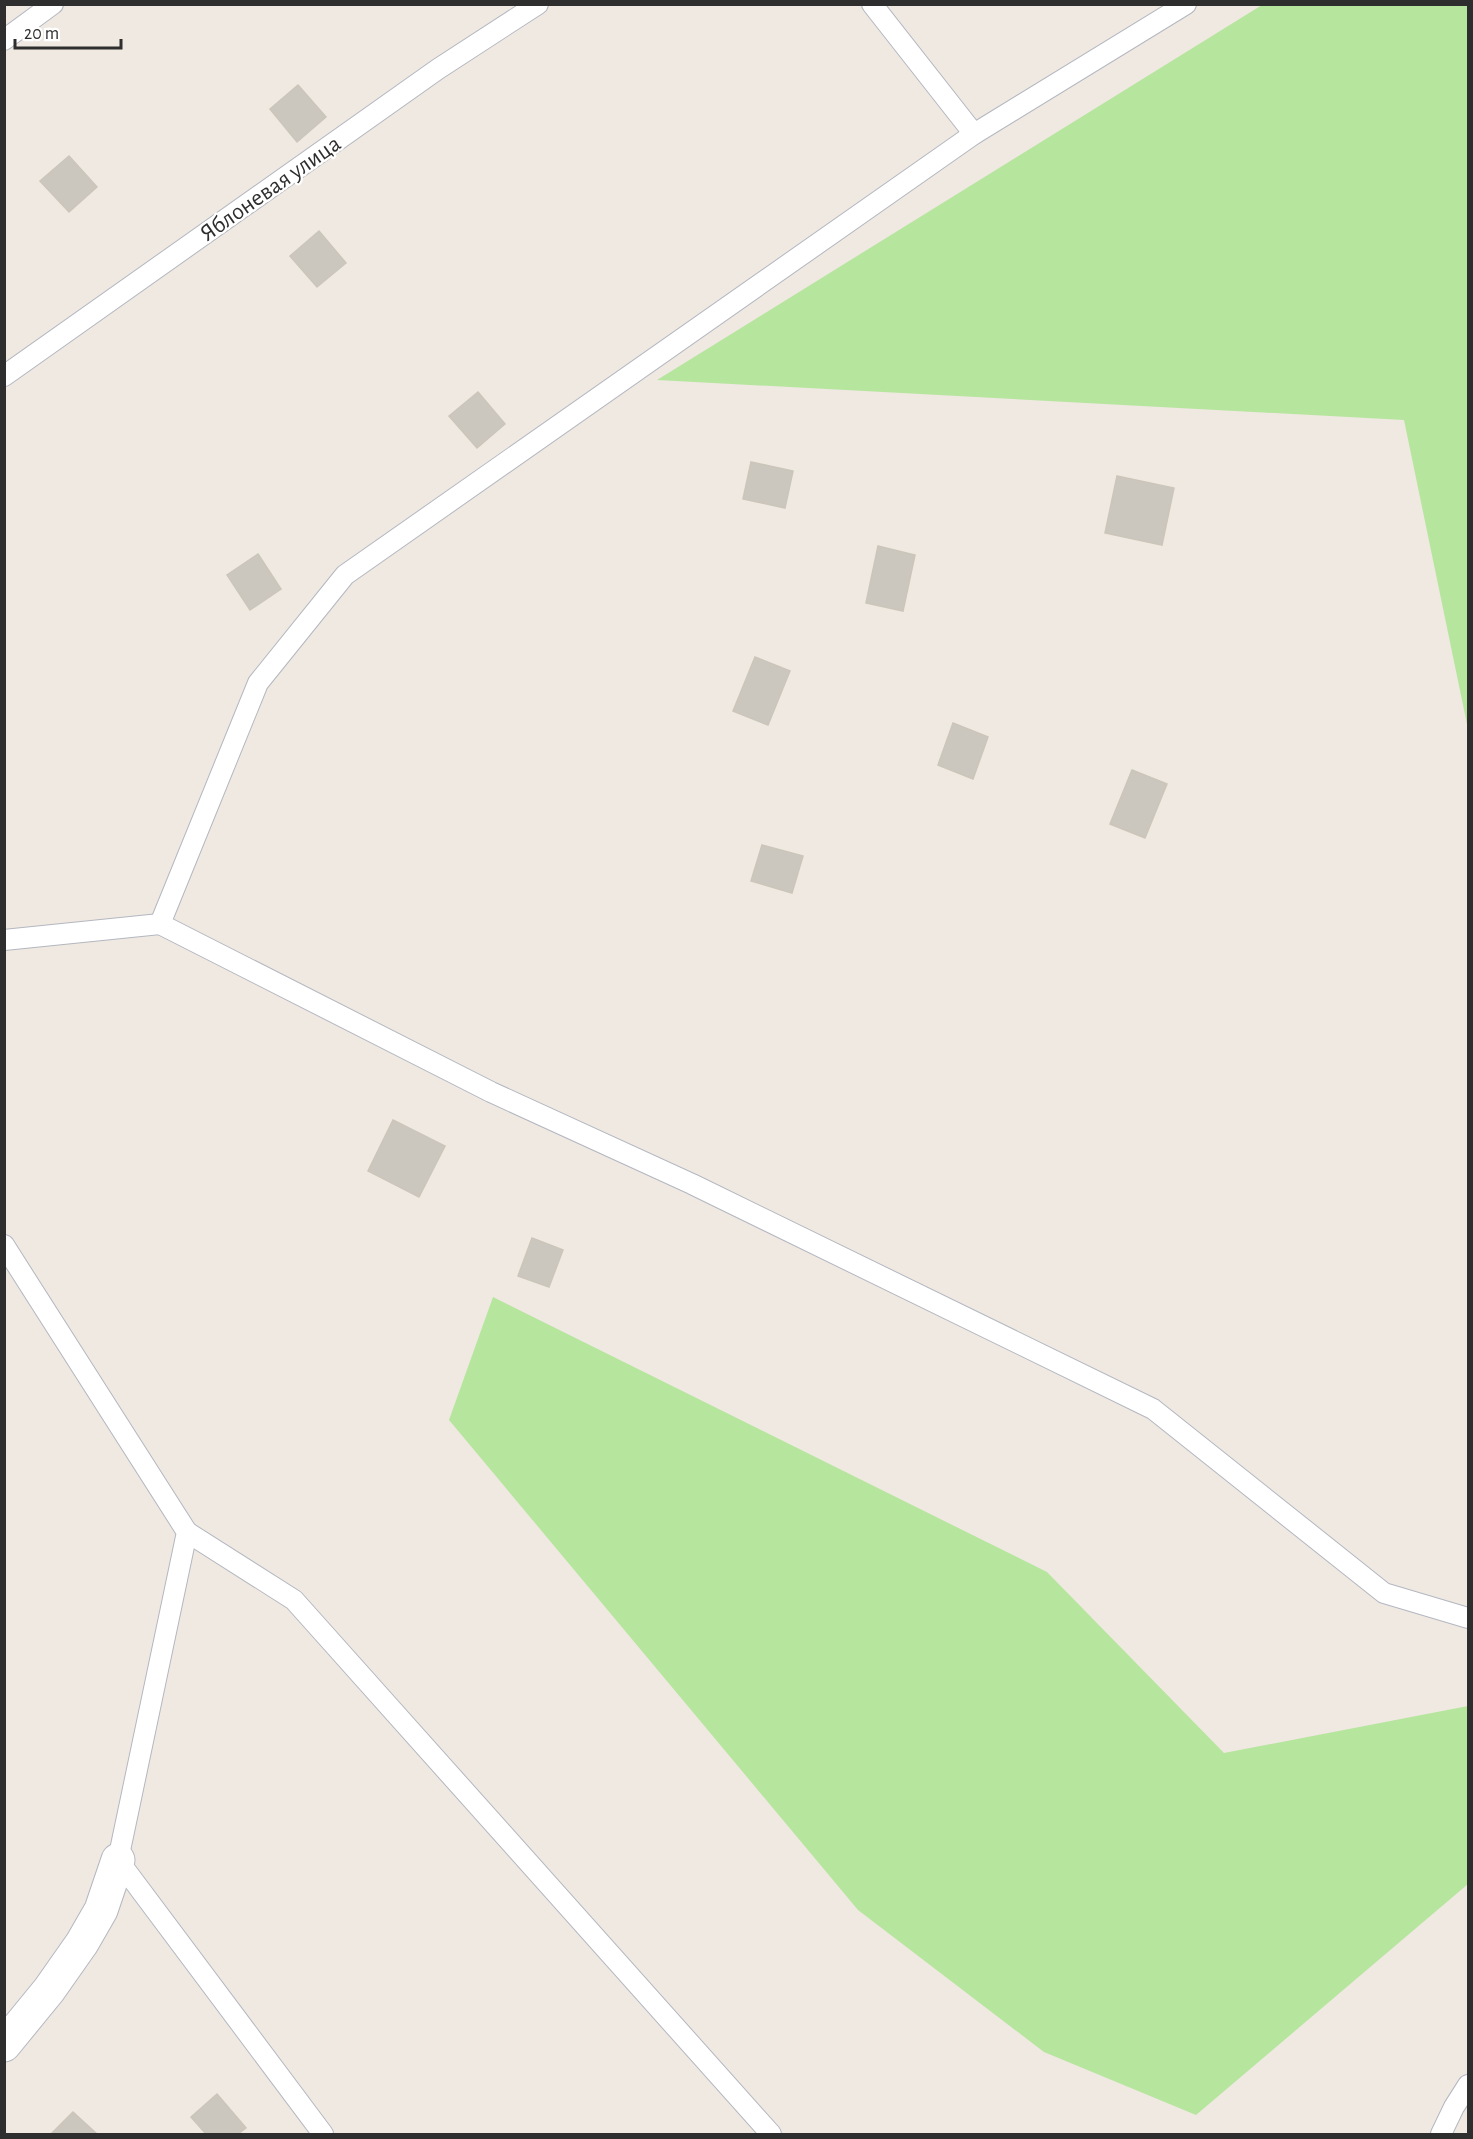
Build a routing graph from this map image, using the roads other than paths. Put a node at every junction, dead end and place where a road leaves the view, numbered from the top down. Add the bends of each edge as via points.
1 (53, 4) edge
2 (538, 4) edge
3 (872, 4) edge
4 (1186, 4) edge
5 (4, 40) edge
6 (974, 134) junction
7 (4, 376) edge
8 (159, 924) junction
9 (4, 940) edge
10 (4, 1245) edge
11 (187, 1532) junction
12 (1468, 1618) edge
13 (118, 1860) junction
14 (8, 2035) edge
15 (1468, 2085) edge
16 (323, 2134) edge
17 (771, 2134) edge
18 (1441, 2134) edge

1 - 5 lane
2 - 7 lane, Яблоневая улица via 438,69
3 - 6 lane
4 - 6 lane
6 - 8 lane via 345,575 258,683
8 - 9 lane
8 - 12 lane via 491,1092 692,1184 1153,1409 1384,1593
10 - 11 lane
11 - 13 lane
11 - 17 lane via 294,1600
13 - 14 street via 101,1911 82,1943 49,1990
13 - 16 lane
15 - 18 lane

